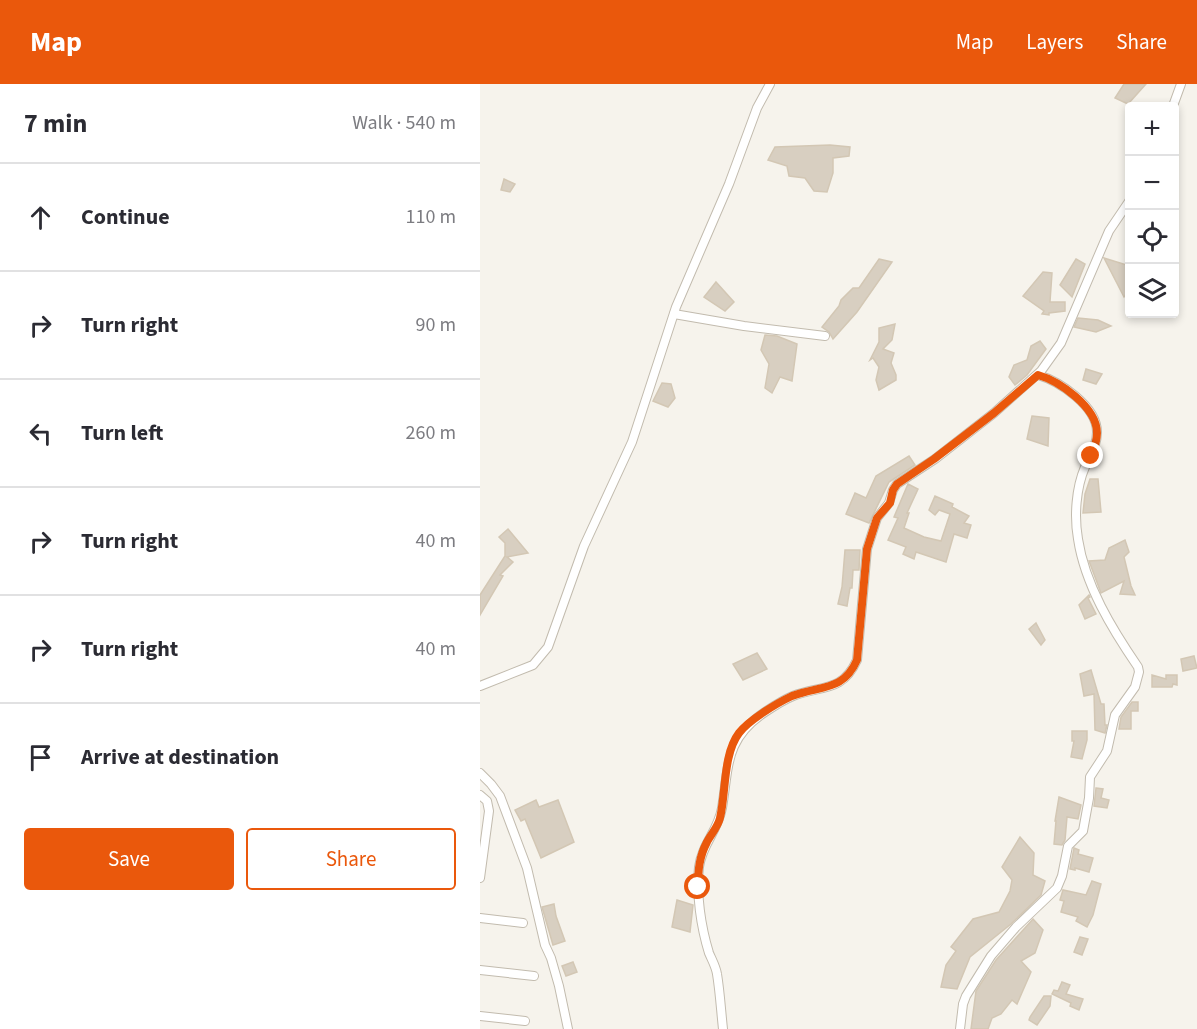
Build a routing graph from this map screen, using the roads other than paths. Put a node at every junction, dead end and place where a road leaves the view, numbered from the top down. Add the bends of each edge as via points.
1 (770, 84) edge
2 (1181, 84) edge
3 (1174, 102) edge
4 (1125, 207) edge
5 (674, 314) junction
6 (825, 336) dead end
7 (1038, 375) junction
8 (480, 686) edge
9 (480, 773) edge
10 (480, 795) edge
11 (482, 843) edge
12 (480, 878) edge
13 (480, 918) edge
14 (523, 923) dead end
15 (480, 970) edge
16 (534, 976) dead end
17 (480, 1016) edge
18 (525, 1021) dead end
19 (568, 1029) edge
20 (723, 1029) edge
21 (960, 1029) edge

1 - 5 street
2 - 3 street
4 - 7 street via 1109,231 1061,343
5 - 6 street
5 - 8 street via 632,442 584,546 548,647 533,665
7 - 20 street via 893,490 890,503 877,518 867,549 857,660 846,679 777,704 740,733 732,748 718,823 703,850 698,870 703,926 717,972
7 - 21 street via 1057,382 1076,396 1096,426 1095,445 1078,497 1078,541 1096,596 1139,672 1135,687 1115,715 1107,751 1090,777 1083,831 1068,846 1057,888 991,956 966,996
9 - 19 street via 500,796 527,868
10 - 11 street via 487,801 489,811
11 - 12 street
13 - 14 street
15 - 16 street
17 - 18 street

